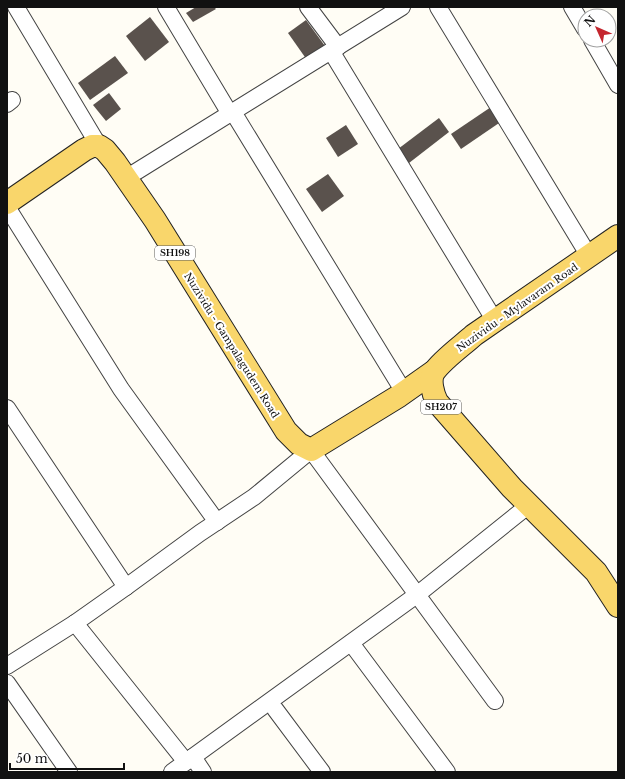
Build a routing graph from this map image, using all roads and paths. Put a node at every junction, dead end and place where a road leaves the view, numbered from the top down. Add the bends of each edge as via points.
1 (16, 7) edge
2 (166, 7) edge
3 (308, 7) edge
4 (402, 7) edge
5 (438, 7) edge
6 (597, 48) edge
7 (334, 49) junction
8 (618, 85) edge
9 (232, 113) junction
10 (99, 146) junction
11 (126, 178) junction
12 (7, 203) edge
13 (7, 207) edge
14 (618, 236) edge
15 (589, 256) junction
16 (495, 321) junction
17 (433, 372) junction
18 (404, 392) junction
19 (7, 408) edge
20 (311, 450) junction
21 (529, 505) junction
22 (217, 522) junction
23 (126, 587) junction
24 (418, 594) junction
25 (618, 606) edge
26 (75, 623) junction
27 (351, 643) junction
28 (7, 666) edge
29 (7, 683) edge
30 (495, 701) dead end
31 (275, 709) dead end
32 (189, 760) junction
33 (69, 772) edge
34 (172, 772) edge
35 (203, 772) edge
36 (322, 772) edge
37 (447, 772) edge

1 - 10 street
2 - 9 street
3 - 7 street
4 - 7 street
5 - 15 street
6 - 8 street
7 - 9 street
7 - 16 street
9 - 11 street
9 - 18 street
10 - 11 main road, Nuzividu - Gampalagudem Road / SH198 via 105,150
10 - 12 main road via 84,150
11 - 20 main road, Nuzividu - Gampalagudem Road / SH198 via 155,220 286,431 299,444
13 - 22 street via 122,389
14 - 15 main road, Nuzividu - Mylavaram Road
15 - 16 main road, Nuzividu - Mylavaram Road
16 - 17 main road, Nuzividu - Mylavaram Road via 474,335
17 - 18 main road
17 - 21 main road, SH207 via 432,388 437,402
18 - 20 main road
19 - 23 street
20 - 22 street via 254,497
20 - 24 street
21 - 24 street
21 - 25 main road, SH207 via 596,572
22 - 23 street
23 - 26 street
24 - 27 street
24 - 30 street
26 - 28 street
26 - 32 street
27 - 32 street
27 - 37 street
29 - 33 street
31 - 36 street
32 - 34 street
32 - 35 street

